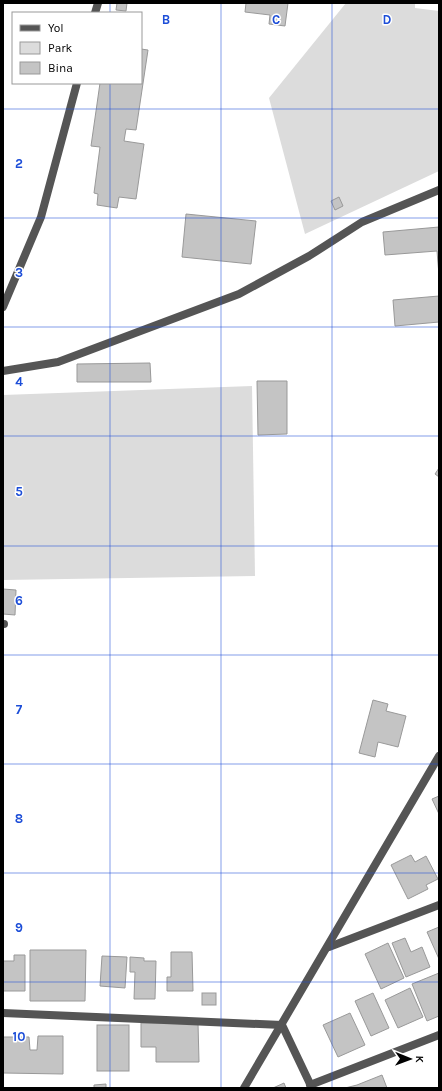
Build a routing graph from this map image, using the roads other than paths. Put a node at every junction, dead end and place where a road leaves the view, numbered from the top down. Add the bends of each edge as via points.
1 (77, 84) edge
2 (439, 190) edge
3 (6, 289) edge
4 (3, 307) edge
5 (3, 370) edge
6 (438, 759) edge
7 (439, 905) edge
8 (328, 947) junction
9 (3, 1013) edge
10 (282, 1025) junction
11 (439, 1036) edge
12 (311, 1086) edge
13 (244, 1088) edge

1 - 3 street via 40,217
2 - 5 street via 362,222 309,256 239,294 58,362
3 - 4 street
6 - 8 street
7 - 8 street
8 - 10 street
9 - 10 street
10 - 12 street
10 - 13 street
11 - 12 street

